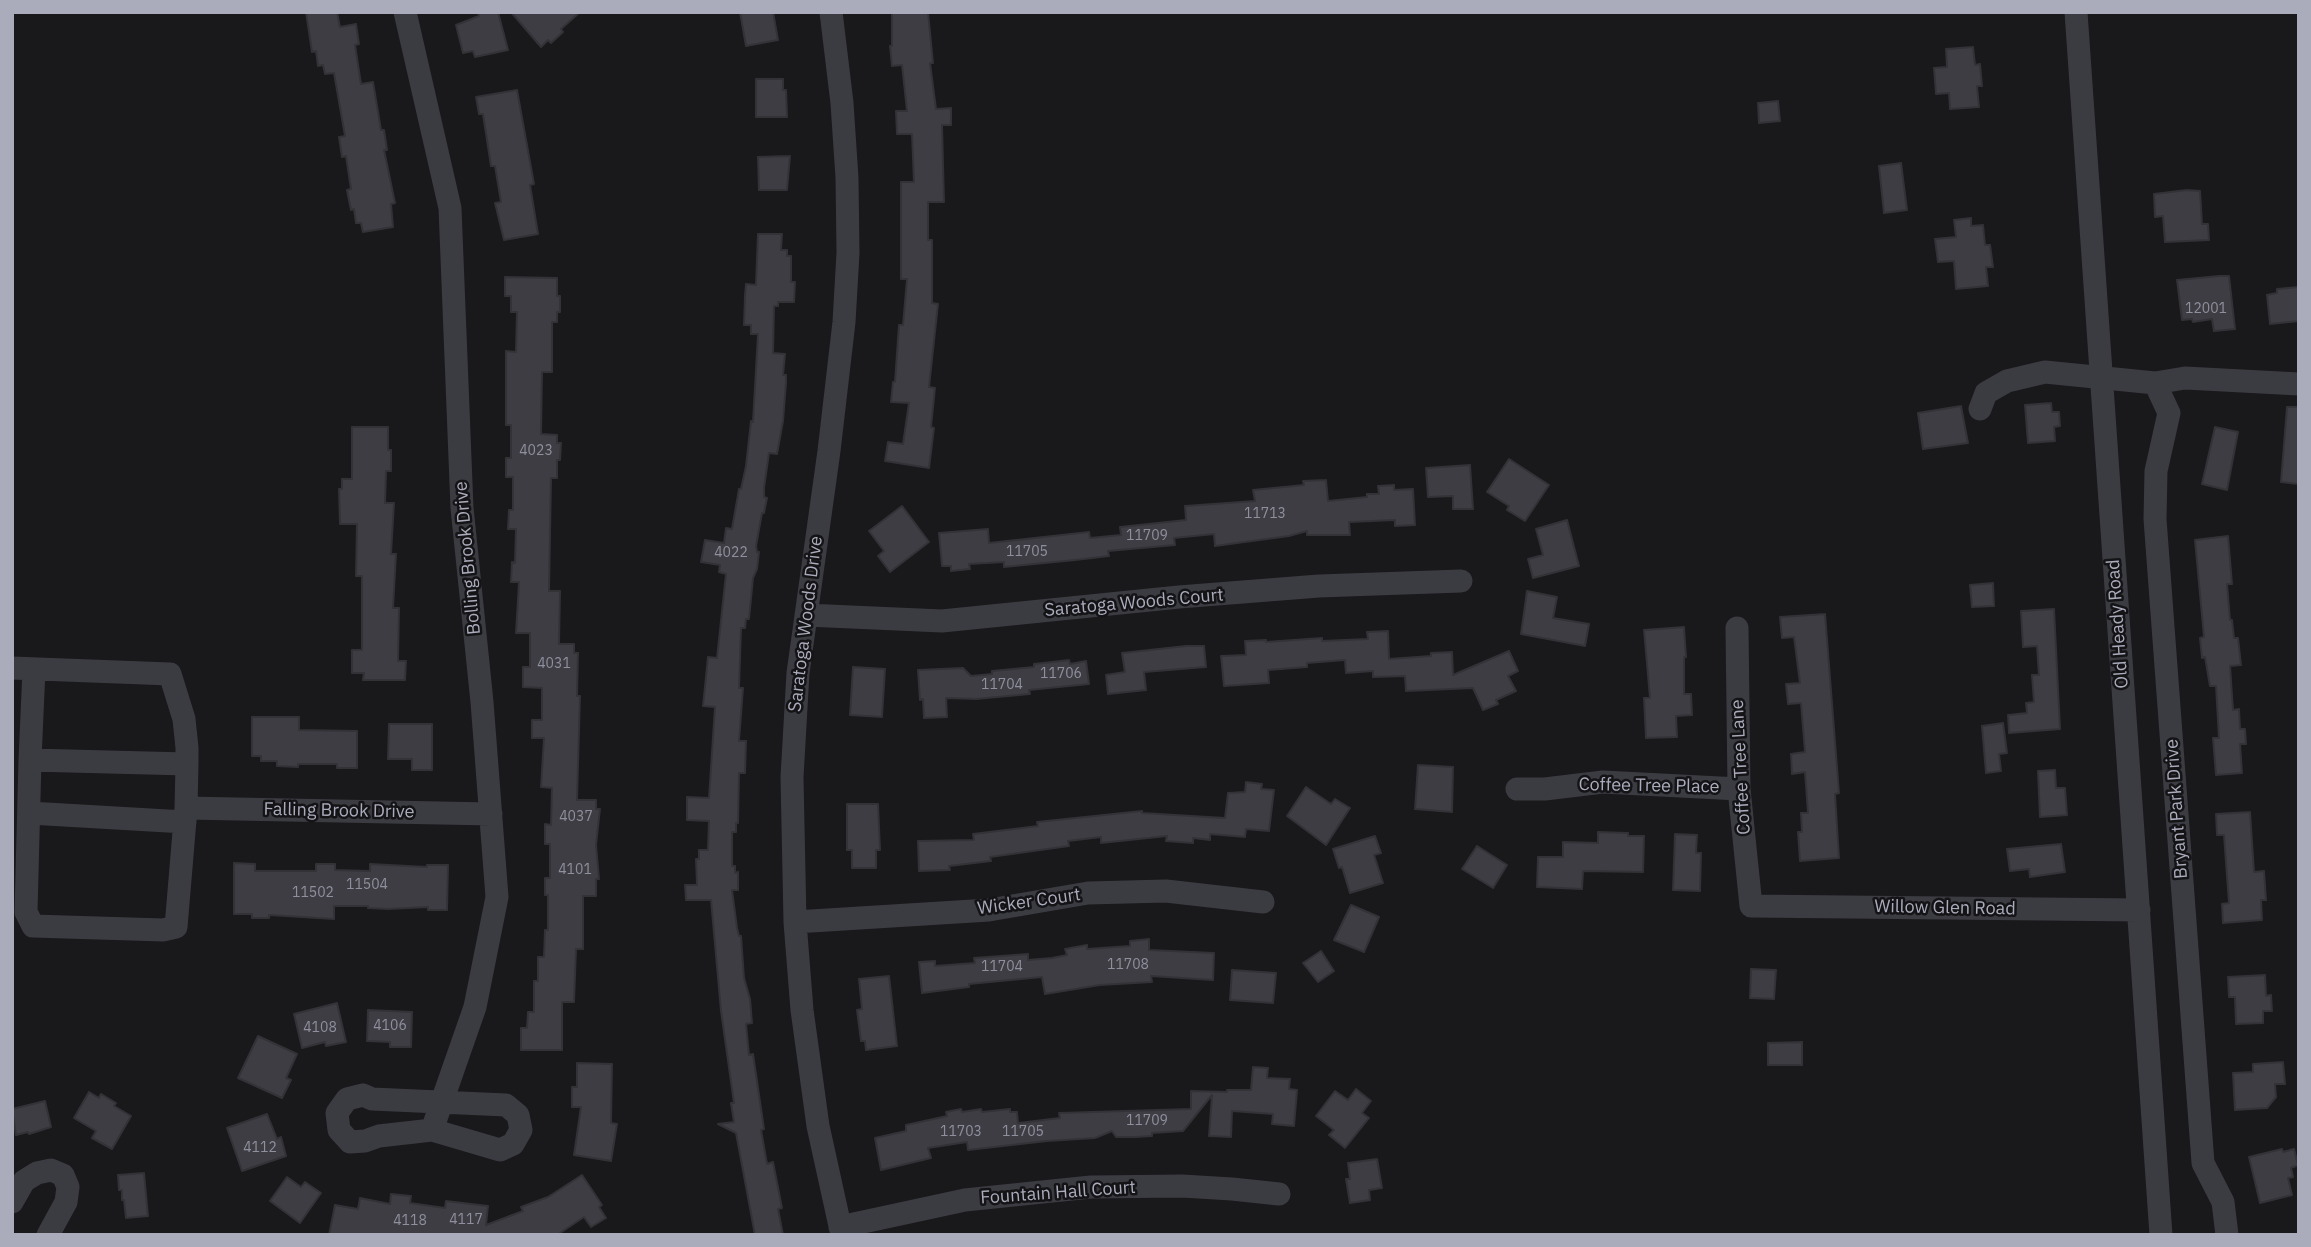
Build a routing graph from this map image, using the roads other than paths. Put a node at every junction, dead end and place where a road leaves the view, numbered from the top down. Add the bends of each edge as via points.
1 (405, 12) edge
2 (831, 12) edge
3 (2076, 12) edge
4 (2101, 378) junction
5 (2155, 383) junction
6 (2299, 383) edge
7 (1980, 409) dead end
8 (1461, 581) dead end
9 (806, 615) junction
10 (1737, 628) dead end
11 (23, 668) edge
12 (30, 760) junction
13 (187, 764) junction
14 (1517, 789) dead end
15 (1739, 789) junction
16 (29, 813) junction
17 (491, 814) junction
18 (186, 815) junction
19 (1263, 902) dead end
20 (1751, 906) joint
21 (2139, 910) junction
22 (795, 922) junction
23 (443, 1101) junction
24 (432, 1130) junction
25 (1279, 1194) dead end
26 (12, 1202) edge
27 (841, 1231) edge
28 (47, 1235) edge
29 (2161, 1235) edge
30 (2227, 1235) edge

1 - 17 street, Bolling Brook Drive via 450,208 462,508
2 - 9 street, Saratoga Woods Drive via 842,103 848,253 844,322
3 - 4 street, Old Heady Road
4 - 5 street
4 - 7 street via 2045,372 2007,381 1986,393
4 - 21 street, Old Heady Road
5 - 6 street via 2185,378
5 - 30 street, Bryant Park Drive via 2169,413 2156,471 2155,519 2203,1163 2223,1202
8 - 9 street, Saratoga Woods Court via 1320,586 942,621
9 - 22 street, Saratoga Woods Drive via 792,777
10 - 15 street, Coffee Tree Lane
11 - 12 street
11 - 13 street via 170,674 184,719
12 - 13 street
12 - 16 street
13 - 18 street
14 - 15 street, Coffee Tree Place via 1603,782
15 - 20 street, Coffee Tree Lane
16 - 18 street, Falling Brook Drive
16 - 18 street via 26,912 33,926 163,929 176,927
17 - 18 street, Falling Brook Drive
17 - 23 street, Bolling Brook Drive via 497,897 475,1007
19 - 22 street, Wicker Court via 1166,891 1088,893 989,909
20 - 21 street, Willow Glen Road
21 - 29 street, Old Heady Road
22 - 27 street, Saratoga Woods Drive via 809,1067
23 - 24 street, Bolling Brook Drive
23 - 24 street via 506,1105 518,1115 518,1138 500,1150
23 - 24 street via 354,1096 347,1098 337,1113 339,1130 350,1142
25 - 27 street, Fountain Hall Court via 1182,1186 1091,1187 965,1200
26 - 28 street via 24,1181 37,1173 51,1170 63,1175 68,1187 66,1202

